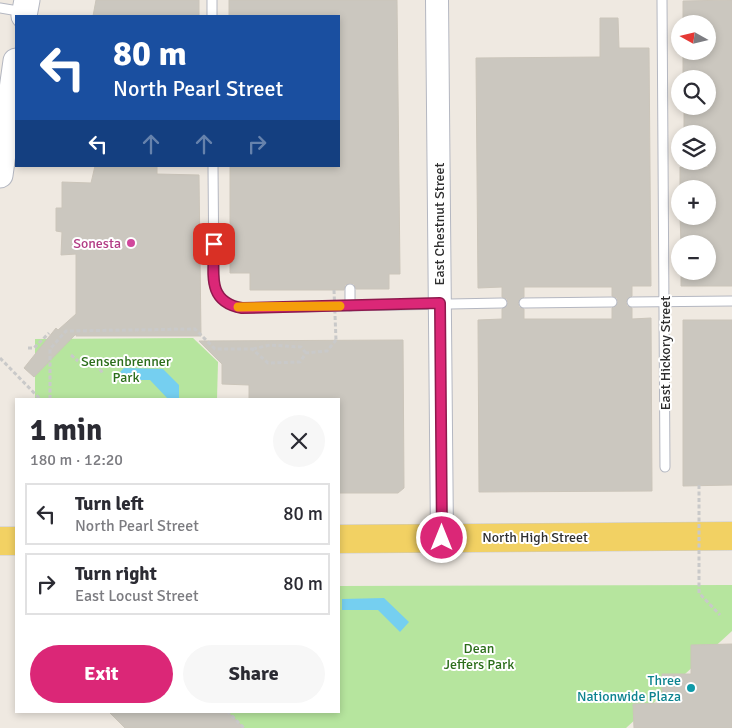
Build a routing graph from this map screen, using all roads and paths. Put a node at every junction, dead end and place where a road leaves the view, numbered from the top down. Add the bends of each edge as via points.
1 (212, 0) edge
2 (438, 0) edge
3 (662, 0) edge
4 (0, 8) edge
5 (25, 9) edge
6 (212, 15) edge
7 (15, 71) edge
8 (6, 159) edge
9 (213, 167) edge
10 (334, 290) dead end
11 (350, 290) dead end
12 (732, 301) edge
13 (612, 302) dead end
14 (632, 302) dead end
15 (664, 302) junction
16 (440, 303) junction
17 (502, 303) dead end
18 (524, 303) dead end
19 (350, 306) junction
20 (48, 333) dead end
21 (28, 348) dead end
22 (252, 349) junction
23 (306, 353) junction
24 (71, 354) dead end
25 (0, 358) edge
26 (78, 361) dead end
27 (100, 369) dead end
28 (103, 374) dead end
29 (39, 398) edge
30 (50, 398) edge
31 (665, 467) dead end
32 (699, 485) dead end
33 (732, 536) edge
34 (442, 538) junction
35 (340, 539) edge
36 (0, 541) edge
37 (15, 541) edge
38 (720, 615) dead end
39 (229, 713) edge
40 (244, 728) edge

1 - 6 lane
2 - 16 street, East Chestnut Street
3 - 15 lane, East Hickory Street
4 - 5 lane
7 - 8 main road
9 - 19 lane via 214,283 224,302 242,308
10 - 23 path, bridge via 336,340 327,351
11 - 19 lane
12 - 15 lane
13 - 18 lane
14 - 15 lane
15 - 31 lane, East Hickory Street
16 - 17 lane
16 - 19 lane
16 - 34 street, East Chestnut Street
20 - 21 path via 34,348
22 - 23 path via 270,345 301,347
22 - 23 path via 268,363 300,362
22 - 30 path via 215,349 195,329 66,331 50,349
24 - 26 path
25 - 29 path
27 - 28 path
32 - 38 path, bridge via 699,593
33 - 34 main road, North High Street
34 - 35 main road, North High Street
36 - 37 main road
39 - 40 path

